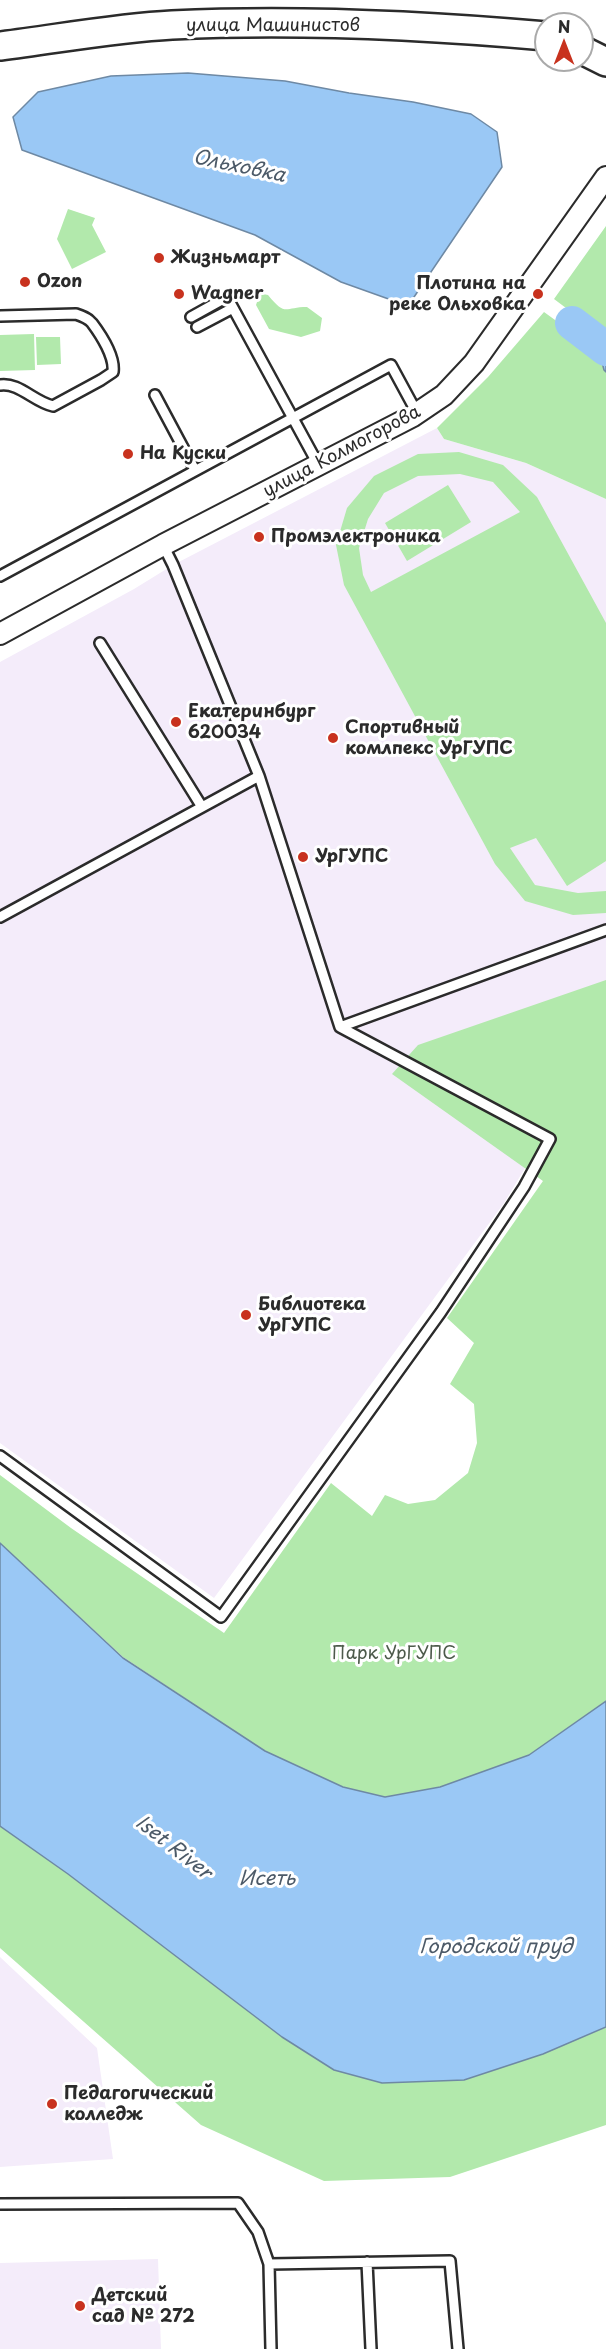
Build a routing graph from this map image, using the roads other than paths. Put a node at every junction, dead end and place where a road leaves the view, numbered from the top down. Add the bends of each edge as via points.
1 (534, 35) edge
2 (0, 46) edge
3 (606, 177) edge
4 (233, 308) junction
5 (0, 316) edge
6 (191, 317) dead end
7 (197, 327) dead end
8 (0, 384) edge
9 (155, 395) dead end
10 (417, 412) junction
11 (293, 418) junction
12 (319, 466) junction
13 (195, 470) junction
14 (163, 545) junction
15 (0, 576) edge
16 (0, 634) edge
17 (100, 643) dead end
18 (259, 776) junction
19 (202, 807) junction
20 (0, 917) edge
21 (606, 930) edge
22 (340, 1027) junction
23 (0, 1456) edge
24 (0, 2204) edge
25 (367, 2262) junction
26 (269, 2264) junction
27 (271, 2349) edge
28 (371, 2349) edge
29 (458, 2349) edge

1 - 2 street, улица Машинистов via 454,28 237,23 169,25
3 - 10 street, улица Колмогорова via 474,363 444,395
4 - 6 lane via 227,297
4 - 7 lane
4 - 11 lane
5 - 8 lane via 84,316 92,322 114,363 113,372 102,380 53,405 10,384
9 - 13 lane
10 - 11 lane via 391,364
10 - 12 street, улица Колмогорова
11 - 12 lane
11 - 13 lane
12 - 14 street, улица Колмогорова
13 - 15 lane
14 - 16 street, улица Колмогорова
14 - 18 lane
17 - 19 lane
18 - 19 lane
18 - 22 lane
19 - 20 lane
21 - 22 lane
22 - 23 lane via 550,1139 524,1187 441,1312 221,1617
24 - 26 lane via 238,2203 258,2232
25 - 26 lane
25 - 28 lane
25 - 29 lane via 450,2261
26 - 27 lane

